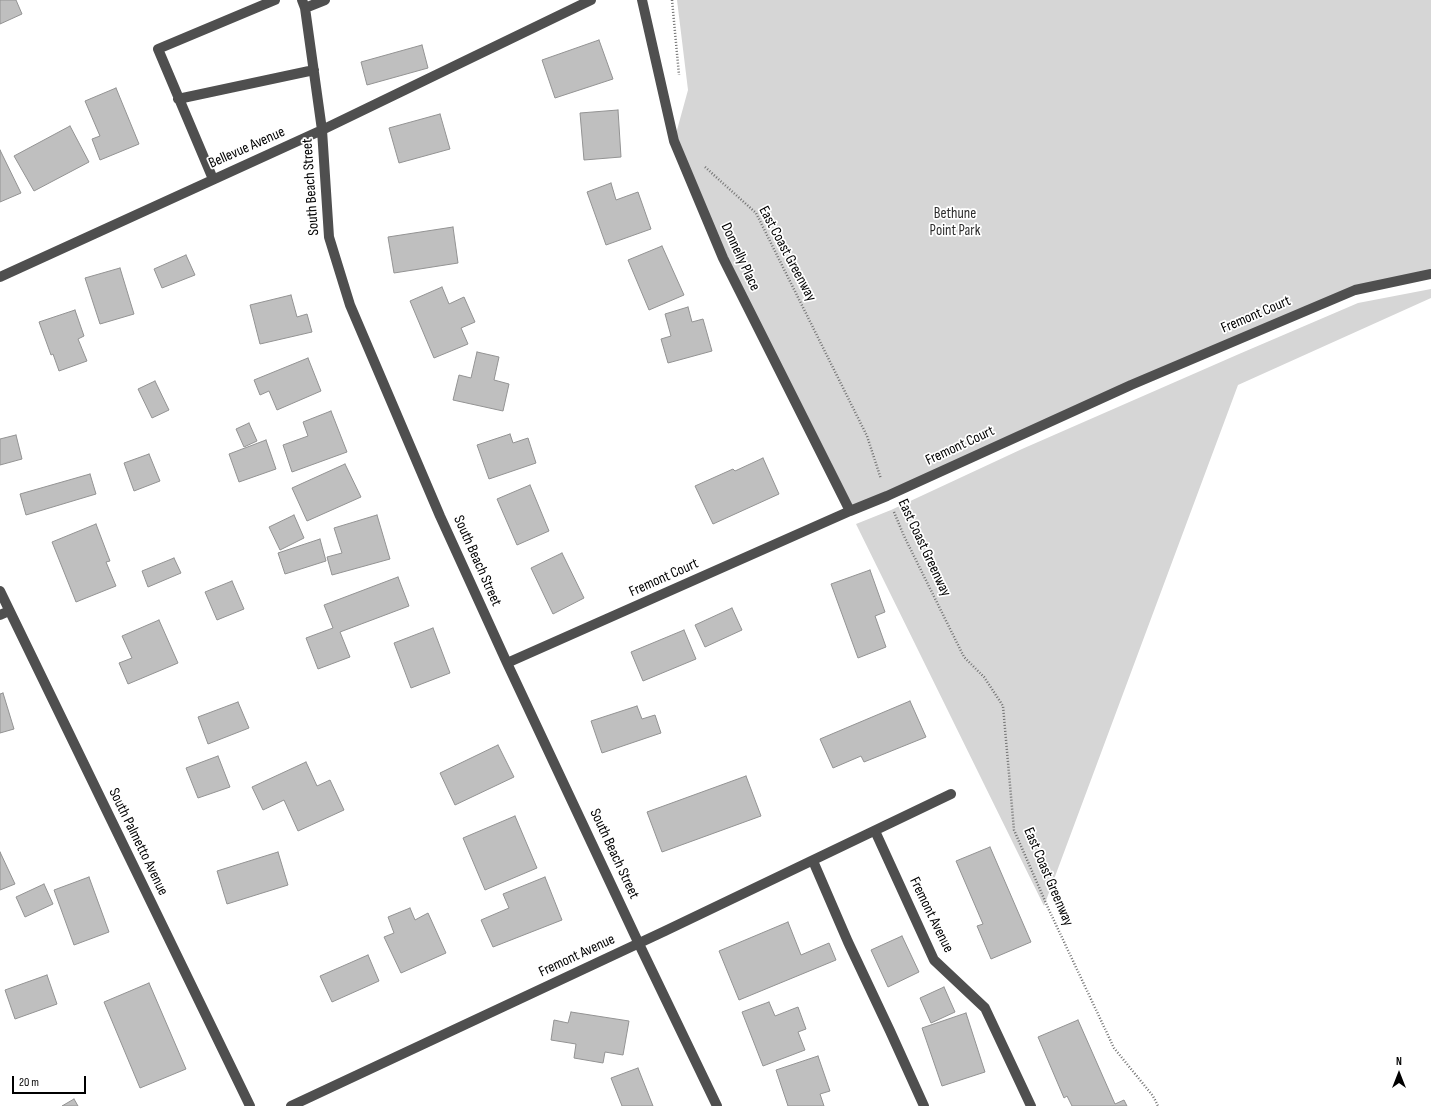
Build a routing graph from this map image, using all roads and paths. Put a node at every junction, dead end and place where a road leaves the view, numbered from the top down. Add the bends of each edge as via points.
1 (276, 0) edge
2 (325, 0) edge
3 (591, 0) edge
4 (642, 0) edge
5 (672, 0) edge
6 (303, 4) edge
7 (314, 70) junction
8 (679, 80) dead end
9 (178, 99) junction
10 (322, 130) junction
11 (704, 166) dead end
12 (213, 180) junction
13 (1431, 274) edge
14 (0, 276) edge
15 (887, 496) junction
16 (850, 511) junction
17 (0, 591) edge
18 (5, 613) edge
19 (507, 663) junction
20 (951, 794) dead end
21 (875, 831) junction
22 (813, 861) junction
23 (639, 944) junction
24 (250, 1106) edge
25 (291, 1106) edge
26 (717, 1106) edge
27 (924, 1106) edge
28 (1030, 1106) edge
29 (1158, 1106) edge

1 - 9 street via 158,49
2 - 6 street
3 - 10 street, Bellevue Avenue
4 - 16 street, Donnelly Place via 674,141 723,258
5 - 8 path
6 - 7 street, South Beach Street
7 - 9 street
7 - 10 street, South Beach Street
9 - 12 street
10 - 12 street, Bellevue Avenue
10 - 19 street, South Beach Street via 329,237 350,306 440,516
11 - 15 path, East Coast Greenway via 756,213 867,436
12 - 14 street, Bellevue Avenue
13 - 15 street, Fremont Court via 1355,290 1131,385
15 - 16 street, Fremont Court
15 - 29 path, East Coast Greenway via 964,657 984,677 1003,706 1014,830 1114,1048 1153,1096
16 - 19 street, Fremont Court
17 - 18 street, South Palmetto Avenue
18 - 24 street, South Palmetto Avenue
19 - 23 street, South Beach Street
20 - 21 street, Fremont Avenue
21 - 22 street, Fremont Avenue
21 - 28 street, Fremont Avenue via 934,960 986,1008
22 - 23 street, Fremont Avenue
22 - 27 street
23 - 25 street, Fremont Avenue
23 - 26 street, South Beach Street

